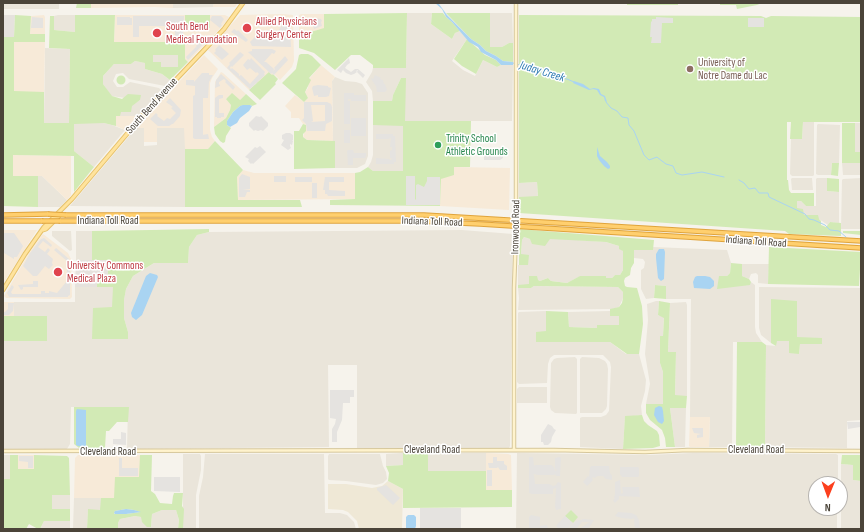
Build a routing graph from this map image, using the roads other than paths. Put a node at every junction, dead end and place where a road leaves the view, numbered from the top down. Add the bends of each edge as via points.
1 (243, 3) edge
2 (516, 3) edge
3 (3, 215) edge
4 (3, 221) edge
5 (861, 241) edge
6 (861, 248) edge
7 (3, 290) edge
8 (514, 450) junction
9 (3, 451) edge
10 (861, 451) edge

1 - 7 main road, South Bend Avenue via 224,29 135,123 62,213 43,230 27,250
2 - 8 main road, Ironwood Road, bridge
3 - 5 highway, Indiana Toll Road, bridge via 424,215
4 - 6 highway, Indiana Toll Road, bridge via 424,222
8 - 9 main road, Cleveland Road
8 - 10 main road, Cleveland Road

